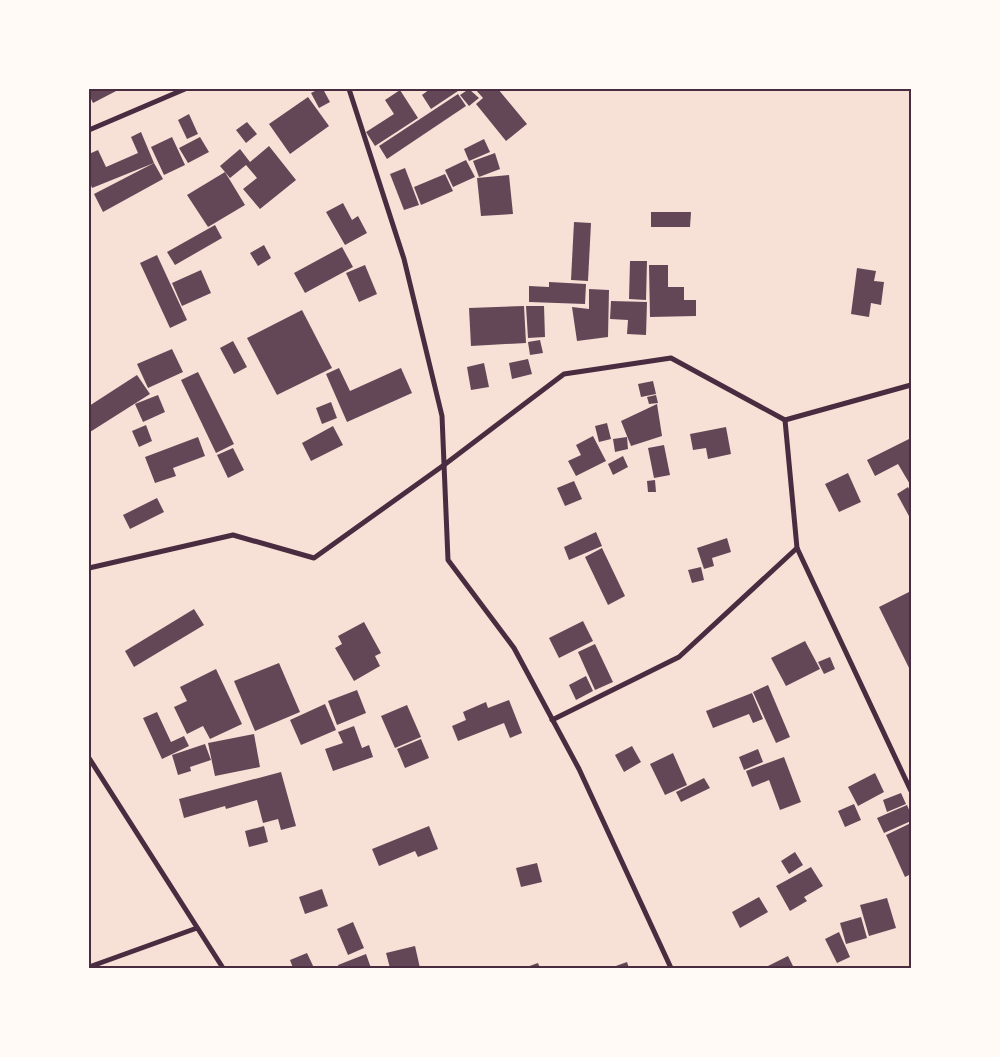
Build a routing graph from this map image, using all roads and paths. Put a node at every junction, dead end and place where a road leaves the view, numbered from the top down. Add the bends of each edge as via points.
1 (185, 89) edge
2 (349, 89) edge
3 (89, 130) edge
4 (911, 385) edge
5 (785, 420) junction
6 (444, 466) junction
7 (797, 548) junction
8 (89, 568) edge
9 (552, 720) junction
10 (89, 758) edge
11 (911, 792) edge
12 (197, 928) junction
13 (89, 966) edge
14 (222, 968) edge
15 (671, 968) edge

1 - 3 street
2 - 6 street via 404,259 442,416
4 - 5 street
5 - 6 street via 671,358 564,374
5 - 7 street
6 - 8 street via 314,558 233,535
6 - 9 street via 448,560 514,648
7 - 9 street via 679,657
7 - 11 street
9 - 15 street
10 - 12 street
12 - 13 street
12 - 14 street

